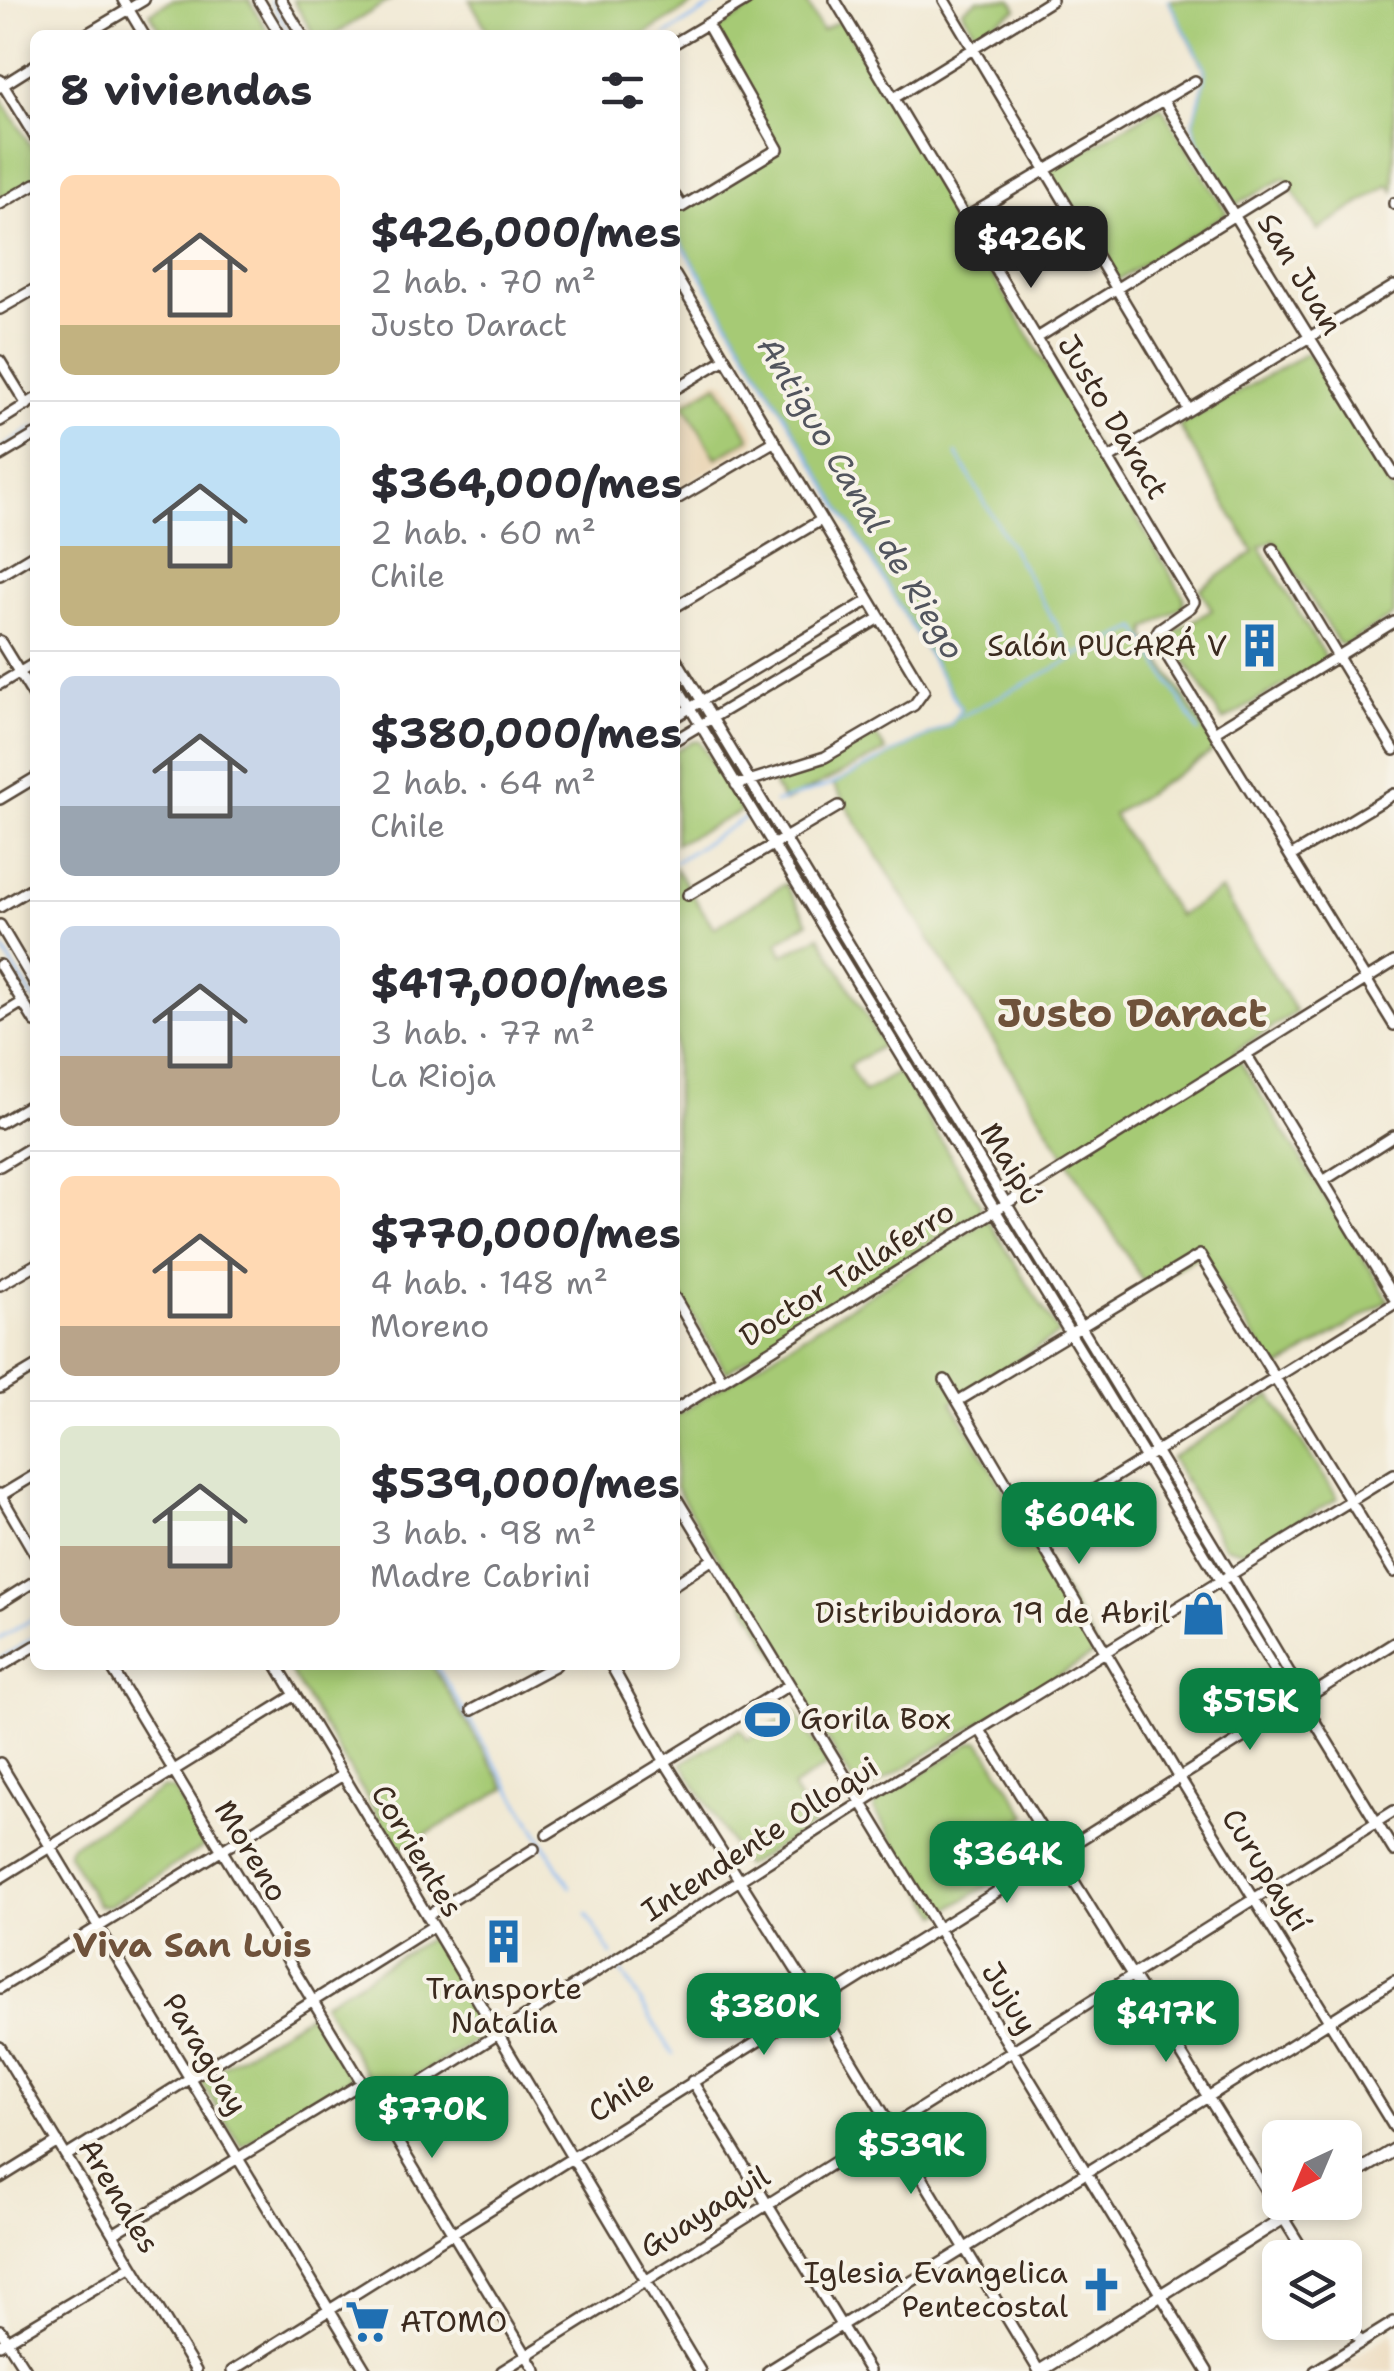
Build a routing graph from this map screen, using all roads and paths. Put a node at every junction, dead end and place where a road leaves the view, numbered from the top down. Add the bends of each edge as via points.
1 (144, 0) edge
2 (259, 0) edge
3 (281, 0) edge
4 (746, 0) edge
5 (836, 0) edge
6 (944, 0) edge
7 (1052, 0) edge
8 (126, 4) edge
9 (707, 24) junction
10 (92, 30) edge
11 (141, 30) edge
12 (277, 30) edge
13 (299, 30) edge
14 (680, 40) edge
15 (972, 48) junction
16 (30, 69) edge
17 (1195, 81) dead end
18 (1, 84) edge
19 (894, 98) junction
20 (1163, 100) junction
21 (30, 130) edge
22 (1044, 171) junction
23 (1284, 185) dead end
24 (30, 187) edge
25 (0, 204) edge
26 (680, 204) edge
27 (1236, 216) junction
28 (965, 218) junction
29 (680, 283) edge
30 (1394, 286) edge
31 (1115, 288) junction
32 (30, 291) edge
33 (0, 310) edge
34 (1037, 338) junction
35 (1309, 338) junction
36 (725, 359) junction
37 (0, 361) edge
38 (680, 386) edge
39 (30, 401) edge
40 (30, 403) edge
41 (1189, 410) junction
42 (0, 421) edge
43 (30, 438) edge
44 (774, 441) junction
45 (0, 456) edge
46 (1390, 457) edge
47 (1108, 459) junction
48 (1394, 474) edge
49 (680, 497) edge
50 (821, 520) junction
51 (1273, 549) dead end
52 (30, 557) edge
53 (0, 575) edge
54 (870, 600) junction
55 (680, 603) edge
56 (880, 618) junction
57 (1394, 622) edge
58 (0, 640) edge
59 (1337, 656) junction
60 (680, 665) edge
61 (30, 666) edge
62 (19, 672) junction
63 (0, 684) edge
64 (30, 690) edge
65 (680, 691) edge
66 (702, 700) junction
67 (690, 708) junction
68 (680, 714) edge
69 (712, 717) junction
70 (700, 725) junction
71 (1214, 732) junction
72 (680, 737) edge
73 (1394, 750) edge
74 (749, 779) junction
75 (30, 781) edge
76 (736, 785) junction
77 (1394, 794) edge
78 (0, 799) edge
79 (838, 806) dead end
80 (784, 837) junction
81 (772, 844) junction
82 (1290, 856) junction
83 (30, 889) edge
84 (688, 895) dead end
85 (0, 907) edge
86 (0, 925) edge
87 (857, 957) junction
88 (1394, 962) edge
89 (844, 964) junction
90 (0, 965) edge
91 (30, 976) edge
92 (1366, 979) junction
93 (23, 1002) junction
94 (30, 1014) edge
95 (0, 1016) edge
96 (1394, 1025) edge
97 (1246, 1054) junction
98 (931, 1080) junction
99 (918, 1086) junction
100 (30, 1105) edge
101 (0, 1124) edge
102 (1394, 1136) edge
103 (30, 1148) edge
104 (0, 1166) edge
105 (1323, 1181) junction
106 (1005, 1203) junction
107 (994, 1210) junction
108 (30, 1268) edge
109 (0, 1285) edge
110 (1394, 1301) edge
111 (680, 1307) edge
112 (1079, 1325) junction
113 (1070, 1333) junction
114 (30, 1370) edge
115 (1275, 1378) junction
116 (944, 1380) dead end
117 (722, 1381) junction
118 (0, 1388) edge
119 (958, 1401) junction
120 (680, 1407) edge
121 (1151, 1454) junction
122 (1394, 1474) edge
123 (30, 1478) edge
124 (0, 1495) edge
125 (1350, 1501) junction
126 (680, 1504) edge
127 (1034, 1526) junction
128 (30, 1546) edge
129 (714, 1559) junction
130 (1394, 1572) edge
131 (1230, 1573) junction
132 (1220, 1579) junction
133 (680, 1581) edge
134 (30, 1584) edge
135 (0, 1603) edge
136 (1394, 1643) edge
137 (30, 1649) edge
138 (1106, 1652) junction
139 (0, 1667) edge
140 (113, 1670) edge
141 (280, 1670) edge
142 (547, 1670) edge
143 (614, 1670) edge
144 (788, 1684) junction
145 (295, 1694) junction
146 (1301, 1699) junction
147 (472, 1710) dead end
148 (980, 1730) junction
149 (0, 1762) edge
150 (666, 1762) junction
151 (174, 1772) junction
152 (343, 1775) junction
153 (1178, 1775) junction
154 (862, 1805) junction
155 (1394, 1811) edge
156 (1376, 1822) junction
157 (547, 1834) dead end
158 (51, 1846) junction
159 (534, 1849) dead end
160 (221, 1850) junction
161 (1394, 1851) edge
162 (1056, 1852) junction
163 (0, 1878) edge
164 (740, 1880) junction
165 (1254, 1899) junction
166 (427, 1916) junction
167 (99, 1926) junction
168 (433, 1926) junction
169 (937, 1926) junction
170 (1134, 1976) junction
171 (1394, 1981) edge
172 (0, 1988) edge
173 (313, 2002) junction
174 (816, 2003) junction
175 (1328, 2021) junction
176 (498, 2034) junction
177 (0, 2047) edge
178 (1012, 2050) junction
179 (190, 2078) junction
180 (692, 2081) junction
181 (362, 2083) junction
182 (1208, 2097) junction
183 (379, 2110) junction
184 (892, 2126) junction
185 (1394, 2127) edge
186 (58, 2142) junction
187 (1394, 2150) edge
188 (66, 2156) junction
189 (572, 2157) junction
190 (238, 2158) junction
191 (1362, 2170) edge
192 (1086, 2172) junction
193 (0, 2178) edge
194 (1262, 2183) edge
195 (768, 2202) junction
196 (1281, 2220) edge
197 (452, 2232) junction
198 (114, 2234) junction
199 (964, 2250) junction
200 (132, 2266) junction
201 (645, 2280) junction
202 (1161, 2295) junction
203 (328, 2311) junction
204 (1394, 2322) edge
205 (842, 2325) junction
206 (0, 2330) edge
207 (1359, 2340) edge
208 (4, 2343) edge
209 (1361, 2343) junction
210 (527, 2356) junction
211 (26, 2371) edge
212 (196, 2371) edge
213 (232, 2371) edge
214 (366, 2371) edge
215 (502, 2371) edge
216 (536, 2371) edge
217 (700, 2371) edge
218 (768, 2371) edge
219 (869, 2371) edge
220 (1039, 2371) edge
221 (1207, 2371) edge
222 (1315, 2371) edge

1 - 8 street
2 - 12 street
3 - 13 street
4 - 9 street
5 - 19 street, Justo Daract
6 - 15 street
7 - 15 street
8 - 10 street
8 - 11 street
9 - 14 street
9 - 26 street via 778,149
15 - 19 street
15 - 22 street
16 - 18 street
17 - 20 street
18 - 21 street
19 - 28 street, Justo Daract
20 - 22 street
20 - 27 street, San Juan
22 - 28 street
22 - 31 street
23 - 27 street
24 - 25 street
27 - 31 street
27 - 35 street, San Juan
28 - 34 street, Justo Daract
29 - 36 street
30 - 35 street
31 - 34 street
31 - 41 street
32 - 33 street
34 - 47 street, Justo Daract
35 - 41 street
35 - 46 street, San Juan
36 - 38 street
36 - 44 street
37 - 39 street
40 - 42 street
41 - 47 street
43 - 45 street
44 - 49 street
44 - 50 street
46 - 48 street, San Juan
47 - 71 street, Justo Daract via 1194,602 1154,636
50 - 54 street
50 - 55 street
51 - 59 street
52 - 53 street
54 - 56 street
54 - 66 street
56 - 69 street
56 - 74 street via 924,691 914,705 825,757
57 - 59 street
58 - 62 street
59 - 71 street
59 - 73 street
60 - 66 street, Maipú
61 - 62 street
62 - 63 street
62 - 64 street
65 - 67 street, Maipú
66 - 67 street
66 - 69 street, Maipú
67 - 68 street
67 - 70 street, Maipú
69 - 70 street
69 - 74 street, Maipú
70 - 72 street
70 - 76 street, Maipú
71 - 82 street
74 - 76 street
74 - 80 street, Maipú
75 - 78 street
76 - 81 street, Maipú
77 - 82 street
79 - 80 street
80 - 81 street
80 - 87 street, Maipú
81 - 84 street
81 - 89 street, Maipú
82 - 92 street
83 - 85 street
86 - 91 street
87 - 89 street
87 - 98 street, Maipú
88 - 92 street
89 - 99 street, Maipú
90 - 93 street
92 - 96 street
92 - 97 street
93 - 94 street
93 - 95 street
97 - 105 street
97 - 106 street
98 - 99 street
98 - 106 street, Maipú
99 - 107 street, Maipú
100 - 101 street
102 - 105 street
103 - 104 street
105 - 110 street
106 - 107 street, Doctor Tallaferro
106 - 112 street, Maipú
107 - 113 street, Maipú
107 - 117 street, Doctor Tallaferro
108 - 109 street
110 - 115 street
111 - 117 street
112 - 113 street
112 - 115 street via 1200,1255
112 - 121 street, Maipú
113 - 119 street
113 - 121 street, Maipú
114 - 118 street
115 - 121 street
115 - 125 street
116 - 119 street, Curupaytí
117 - 120 street, Doctor Tallaferro
119 - 127 street, Curupaytí
121 - 127 street
121 - 131 street, Maipú
121 - 132 street, Maipú
122 - 125 street
123 - 124 street
124 - 128 street
125 - 130 street
125 - 131 street
126 - 129 street, Jujuy
127 - 138 street, Curupaytí
129 - 133 street
129 - 144 street, Jujuy
131 - 132 street, Intendente Olloqui
131 - 146 street, Maipú
132 - 138 street, Intendente Olloqui
132 - 146 street, Maipú via 1288,1692
134 - 135 street
136 - 146 street, Chile
137 - 139 street
138 - 148 street, Intendente Olloqui
138 - 153 street, Curupaytí
140 - 151 street, Moreno
141 - 145 street, Corrientes
142 - 147 street
143 - 150 street
144 - 150 street
144 - 154 street, Jujuy
145 - 151 street
145 - 152 street, Corrientes
146 - 153 street, Chile
146 - 156 street, Maipú
148 - 154 street, Intendente Olloqui
148 - 162 street
149 - 158 street, Paraguay
150 - 157 street
150 - 164 street
151 - 158 street
151 - 160 street, Moreno
152 - 160 street
152 - 166 street, Corrientes
153 - 162 street, Chile
153 - 165 street, Curupaytí
154 - 164 street, Intendente Olloqui
154 - 169 street, Jujuy
155 - 156 street, Guayaquil
156 - 161 street, Maipú
156 - 165 street, Guayaquil
158 - 163 street
158 - 167 street, Paraguay
159 - 166 street
160 - 167 street
160 - 173 street, Moreno
162 - 169 street, Chile
162 - 170 street
164 - 174 street
164 - 176 street, Intendente Olloqui
165 - 170 street, Guayaquil
165 - 175 street, Curupaytí
166 - 168 street, Corrientes
167 - 172 street
167 - 179 street, Paraguay
168 - 173 street
168 - 176 street, Corrientes
169 - 174 street, Chile
169 - 178 street, Jujuy
170 - 178 street, Guayaquil
170 - 182 street
171 - 175 street
173 - 179 street
173 - 181 street, Moreno
174 - 180 street, Chile
174 - 184 street
175 - 182 street
175 - 185 street, Curupaytí
176 - 183 street, Intendente Olloqui
176 - 189 street, Corrientes
177 - 186 street, Arenales
178 - 184 street, Guayaquil
178 - 192 street, Jujuy
179 - 188 street
179 - 190 street, Paraguay
180 - 189 street, Chile
180 - 195 street
181 - 183 street, Moreno
181 - 190 street
182 - 192 street
182 - 194 street
183 - 197 street, Moreno
184 - 195 street, Guayaquil
184 - 199 street
186 - 188 street, Arenales
186 - 193 street
187 - 191 main road
188 - 198 street, Arenales
189 - 197 street, Chile
189 - 201 street, Corrientes
190 - 198 street
190 - 203 street, Paraguay
192 - 199 street
192 - 202 street, Jujuy
195 - 201 street, Guayaquil
195 - 205 street
196 - 202 main road
197 - 203 street, Chile
197 - 210 street, Moreno
198 - 200 street, Arenales
199 - 205 street
199 - 220 street
200 - 208 street
200 - 212 street, Arenales
201 - 210 street, Guayaquil
201 - 217 street, Corrientes
202 - 220 main road
202 - 221 street, Jujuy
203 - 213 street, Chile
203 - 214 street, Paraguay
204 - 209 street
205 - 218 street
205 - 219 street
206 - 208 street
207 - 209 street
208 - 211 street
209 - 222 street
210 - 215 street, Guayaquil
210 - 216 street, Moreno

